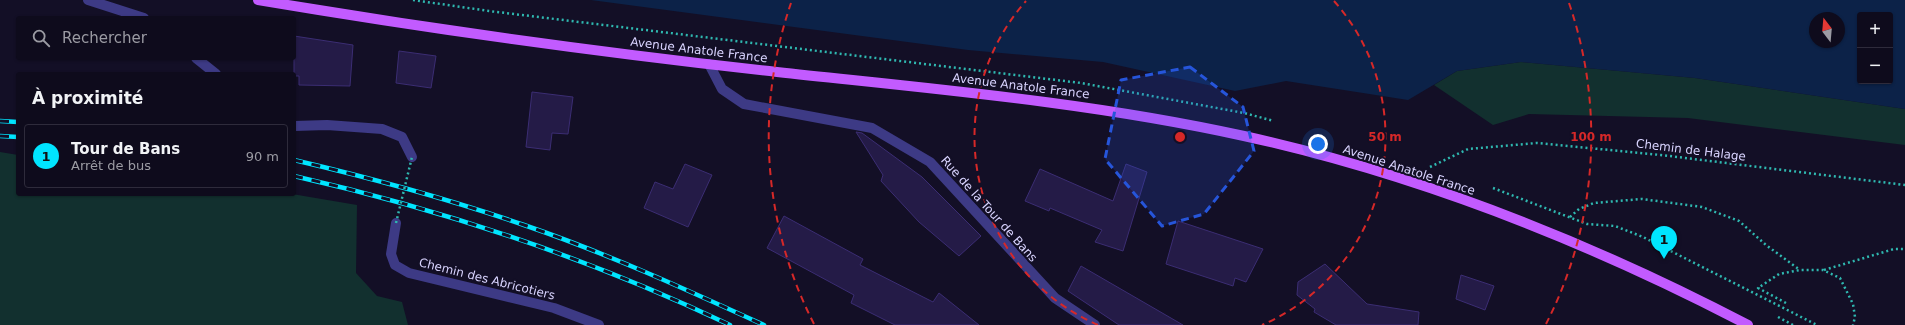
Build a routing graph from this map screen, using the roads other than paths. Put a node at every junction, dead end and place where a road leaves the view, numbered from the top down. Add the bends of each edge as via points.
1 (88, 0) edge
2 (258, 0) edge
3 (138, 16) edge
4 (198, 60) edge
5 (709, 64) junction
6 (214, 72) edge
7 (296, 126) edge
8 (412, 157) road end
9 (396, 223) road end
10 (599, 325) edge
11 (1095, 325) edge
12 (1748, 325) edge

1 - 3 street
2 - 5 main road, Avenue Anatole France via 465,33
4 - 6 street
5 - 11 street, Rue de la Tour de Bans via 722,89 744,104 872,128 930,162 1055,298
5 - 12 main road, Avenue Anatole France via 1077,105 1191,125 1310,152 1384,173 1527,224 1677,288
7 - 8 street via 327,125 382,129 402,137
9 - 10 street, Chemin des Abricotiers via 391,254 396,265 409,274 554,308

